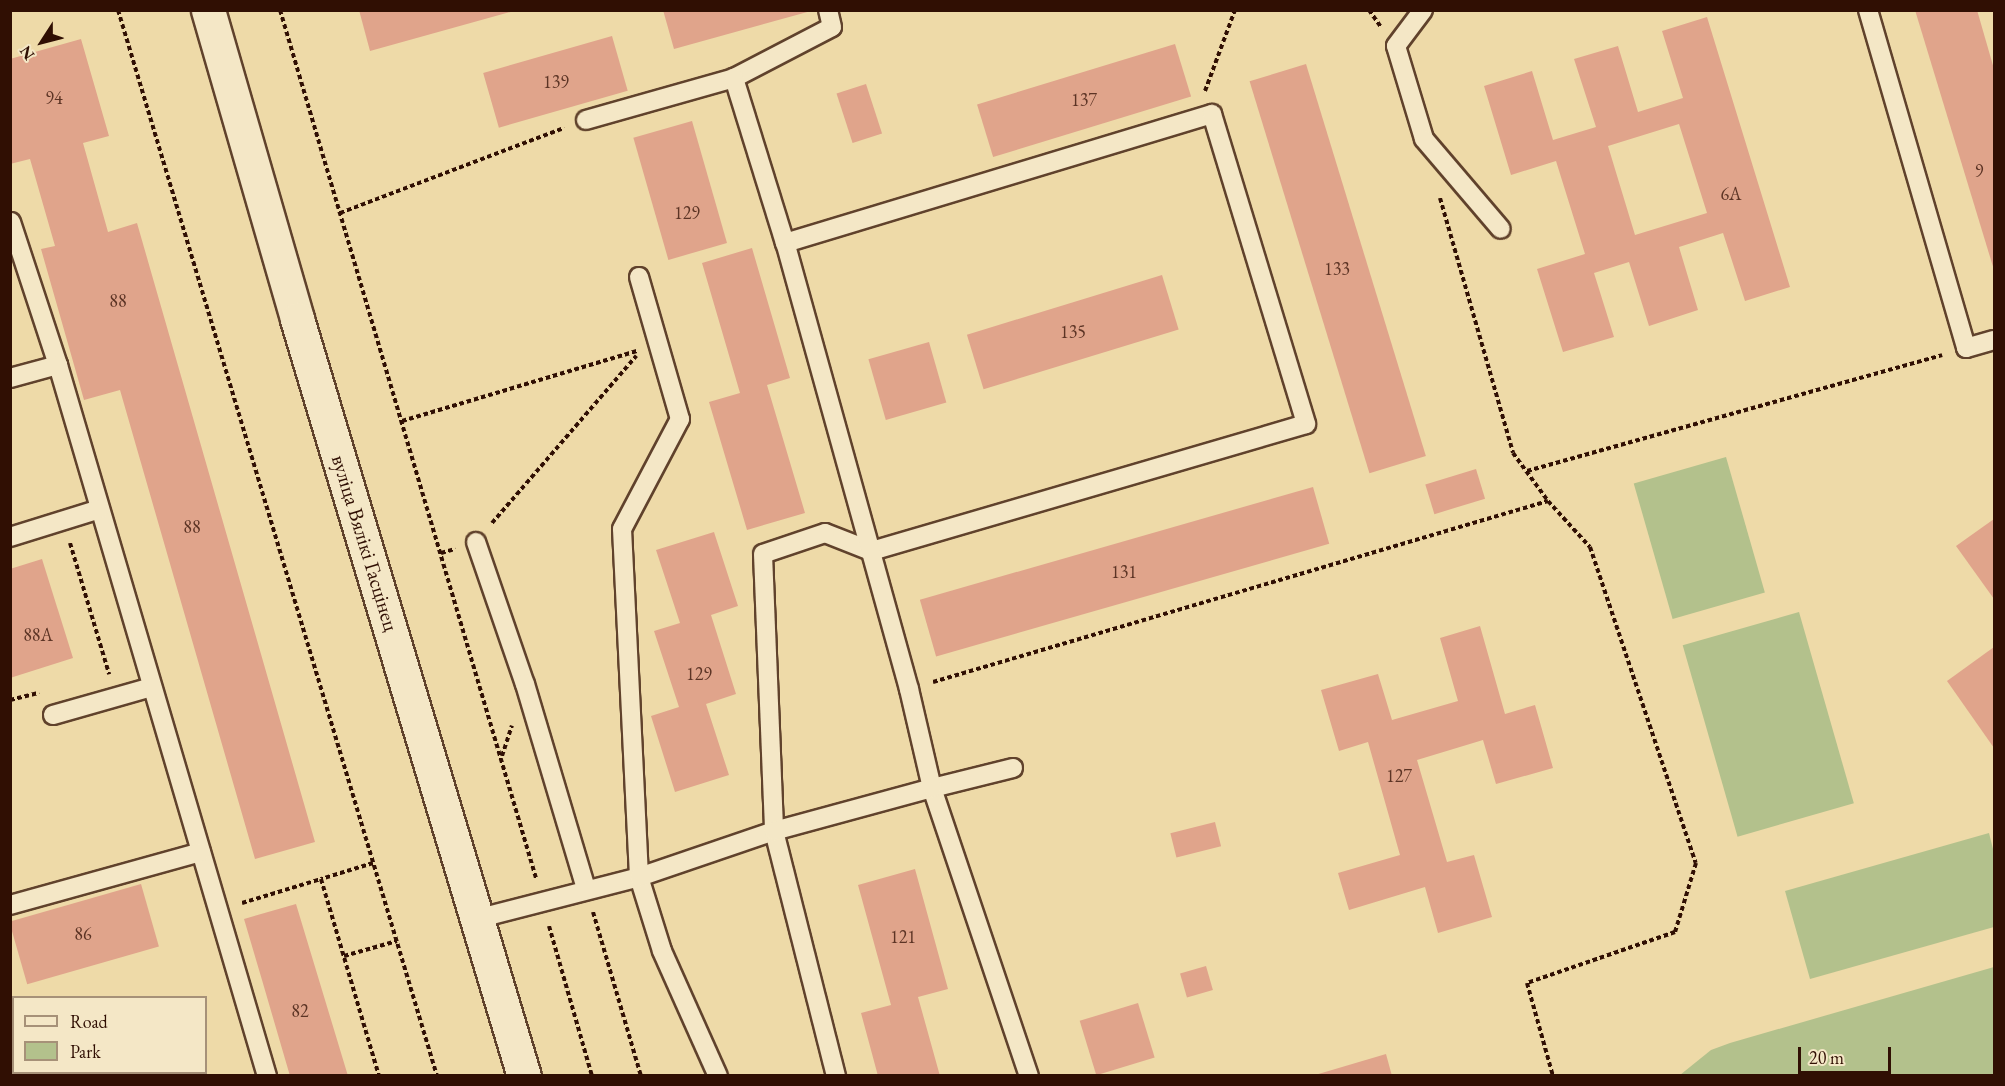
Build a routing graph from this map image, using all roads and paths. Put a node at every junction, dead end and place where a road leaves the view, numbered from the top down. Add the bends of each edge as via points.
1 (118, 10) edge
2 (208, 10) edge
3 (280, 10) edge
4 (828, 10) edge
5 (1235, 10) edge
6 (1423, 10) edge
7 (1868, 10) edge
8 (734, 78) junction
9 (1194, 119) junction
10 (586, 120) joint
11 (1440, 195) dead end
12 (340, 213) junction
13 (11, 222) edge
14 (1501, 229) dead end
15 (785, 243) junction
16 (639, 277) dead end
17 (1995, 340) edge
18 (1966, 348) junction
19 (58, 365) junction
20 (10, 378) edge
21 (402, 421) junction
22 (1527, 471) junction
23 (1548, 501) junction
24 (100, 509) junction
25 (64, 520) junction
26 (10, 537) edge
27 (476, 542) junction
28 (871, 551) junction
29 (441, 553) junction
30 (152, 687) junction
31 (909, 689) junction
32 (28, 697) dead end
33 (116, 697) junction
34 (10, 700) edge
35 (52, 715) dead end
36 (1013, 768) dead end
37 (932, 788) junction
38 (774, 831) junction
39 (201, 852) junction
40 (373, 863) junction
41 (639, 877) junction
42 (321, 879) junction
43 (586, 889) junction
44 (543, 902) junction
45 (10, 905) edge
46 (219, 910) junction
47 (476, 919) junction
48 (397, 941) junction
49 (344, 956) junction
50 (267, 1076) edge
51 (379, 1076) edge
52 (437, 1076) edge
53 (524, 1076) edge
54 (592, 1076) edge
55 (642, 1076) edge
56 (718, 1076) edge
57 (836, 1076) edge
58 (1029, 1076) edge
59 (1553, 1076) edge

1 - 40 path
2 - 47 main road, вуліца Вялікі Гасцінец
3 - 12 path
4 - 8 lane via 832,27
5 - 9 path
6 - 14 lane via 1396,46 1424,139
7 - 18 lane
8 - 10 lane
8 - 15 lane
9 - 15 lane
9 - 28 lane via 1212,114 1306,424
10 - 12 path
11 - 22 path via 1513,453
12 - 21 path
13 - 19 lane
15 - 28 lane
16 - 41 lane via 680,419 622,529
17 - 18 lane
18 - 22 path
19 - 20 lane
19 - 24 lane
21 - 27 path via 641,350
21 - 29 path
22 - 23 path
23 - 31 path
23 - 59 path via 1590,547 1696,863 1675,932 1527,983
24 - 25 lane
24 - 30 lane
25 - 26 lane
25 - 33 path
27 - 29 path
27 - 43 lane via 525,684
28 - 31 lane
28 - 38 lane via 825,533 763,554
29 - 44 path
30 - 33 lane
30 - 39 lane
31 - 37 lane
32 - 34 path
33 - 35 lane
36 - 37 lane
37 - 38 lane
37 - 58 lane
38 - 41 lane
38 - 57 lane
39 - 45 lane
39 - 46 lane
40 - 42 path
40 - 48 path
41 - 43 lane
41 - 56 lane via 662,951
42 - 46 path
42 - 49 path
43 - 44 lane
43 - 55 path
44 - 47 lane
44 - 54 path
46 - 50 lane
47 - 53 main road, вуліца Вялікі Гасцінец
48 - 49 path
48 - 52 path
49 - 51 path

